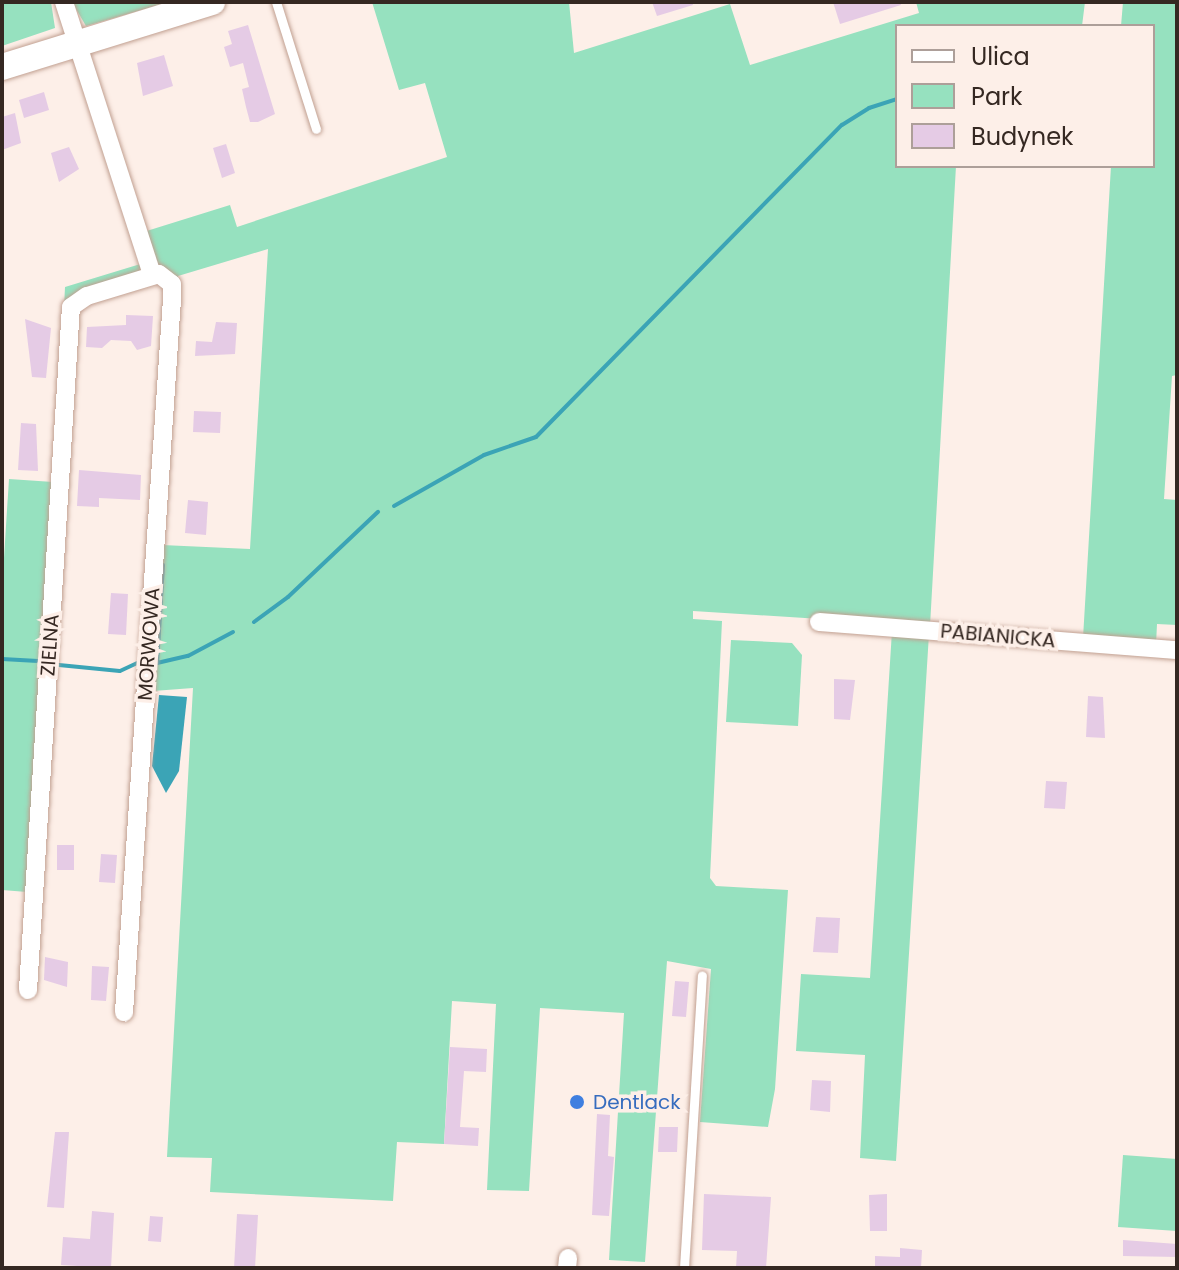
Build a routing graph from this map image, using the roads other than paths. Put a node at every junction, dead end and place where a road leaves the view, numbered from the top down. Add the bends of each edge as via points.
1 (64, 2) edge
2 (212, 2) edge
3 (276, 2) edge
4 (78, 44) junction
5 (2, 67) edge
6 (316, 129) dead end
7 (159, 275) junction
8 (819, 622) dead end
9 (1177, 650) edge
10 (702, 976) dead end
11 (28, 990) dead end
12 (124, 1012) dead end
13 (684, 1268) edge

1 - 4 street, MORWOWA
2 - 4 street
3 - 6 lane
4 - 5 street
4 - 7 street, MORWOWA
7 - 11 street, ZIELNA via 75,301
7 - 12 street, MORWOWA via 172,299
8 - 9 street, PABIANICKA
10 - 13 lane

